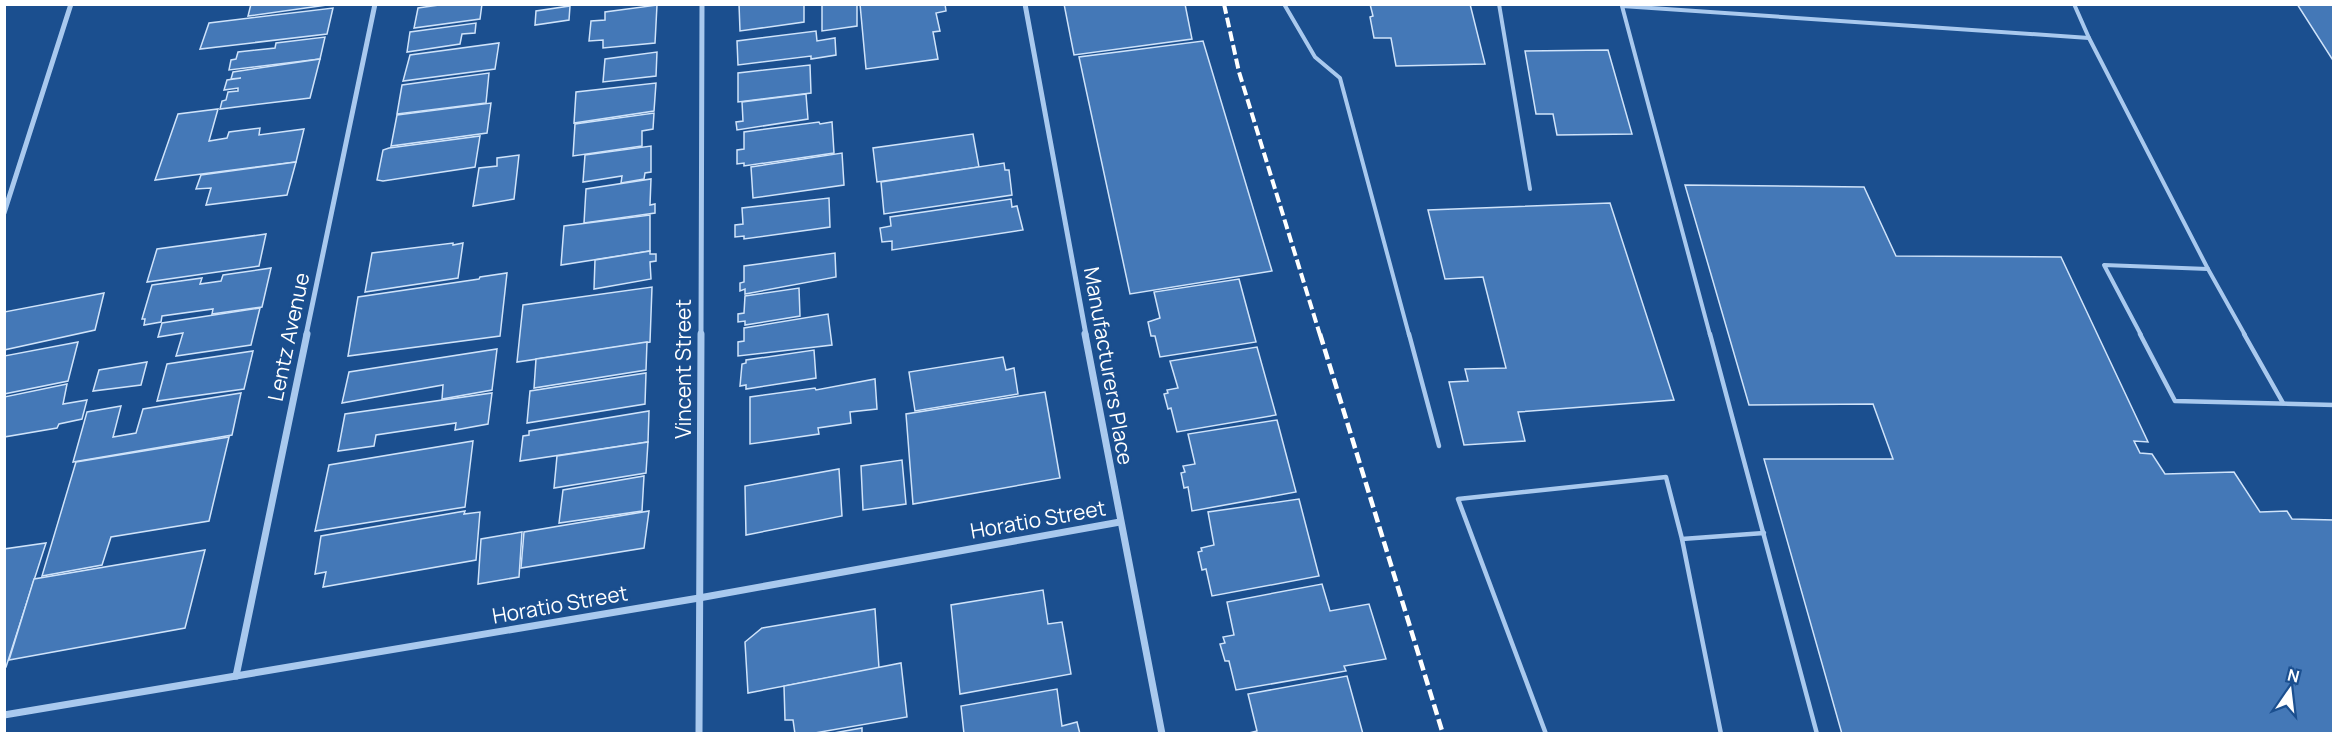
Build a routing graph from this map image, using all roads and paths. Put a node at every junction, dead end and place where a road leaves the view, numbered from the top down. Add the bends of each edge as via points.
1 (71, 4) edge
2 (375, 4) edge
3 (702, 4) edge
4 (1025, 4) edge
5 (1284, 4) edge
6 (1499, 4) edge
7 (2074, 4) edge
8 (2089, 38) junction
9 (1530, 189) dead end
10 (4, 213) edge
11 (2208, 268) junction
12 (2283, 403) junction
13 (2334, 405) edge
14 (1439, 447) dead end
15 (1120, 522) junction
16 (1764, 533) junction
17 (1682, 539) junction
18 (699, 598) junction
19 (236, 676) junction
20 (4, 715) edge
21 (699, 734) edge
22 (1162, 734) edge
23 (1546, 734) edge
24 (1721, 734) edge
25 (1817, 734) edge

1 - 10 street
2 - 19 street, Lentz Avenue
3 - 18 street, Vincent Street
4 - 15 street, Manufacturers Place
5 - 14 lane via 1316,57 1340,78
6 - 9 lane
7 - 8 lane
8 - 11 lane
8 - 16 lane via 1622,6
11 - 12 lane
11 - 12 lane via 2104,266 2175,401
12 - 13 lane
15 - 18 street, Horatio Street
15 - 22 street, Manufacturers Place
16 - 17 lane
16 - 25 lane
17 - 23 lane via 1666,477 1458,499
17 - 24 lane
18 - 19 street, Horatio Street
18 - 21 street, Vincent Street
19 - 20 street, Horatio Street

